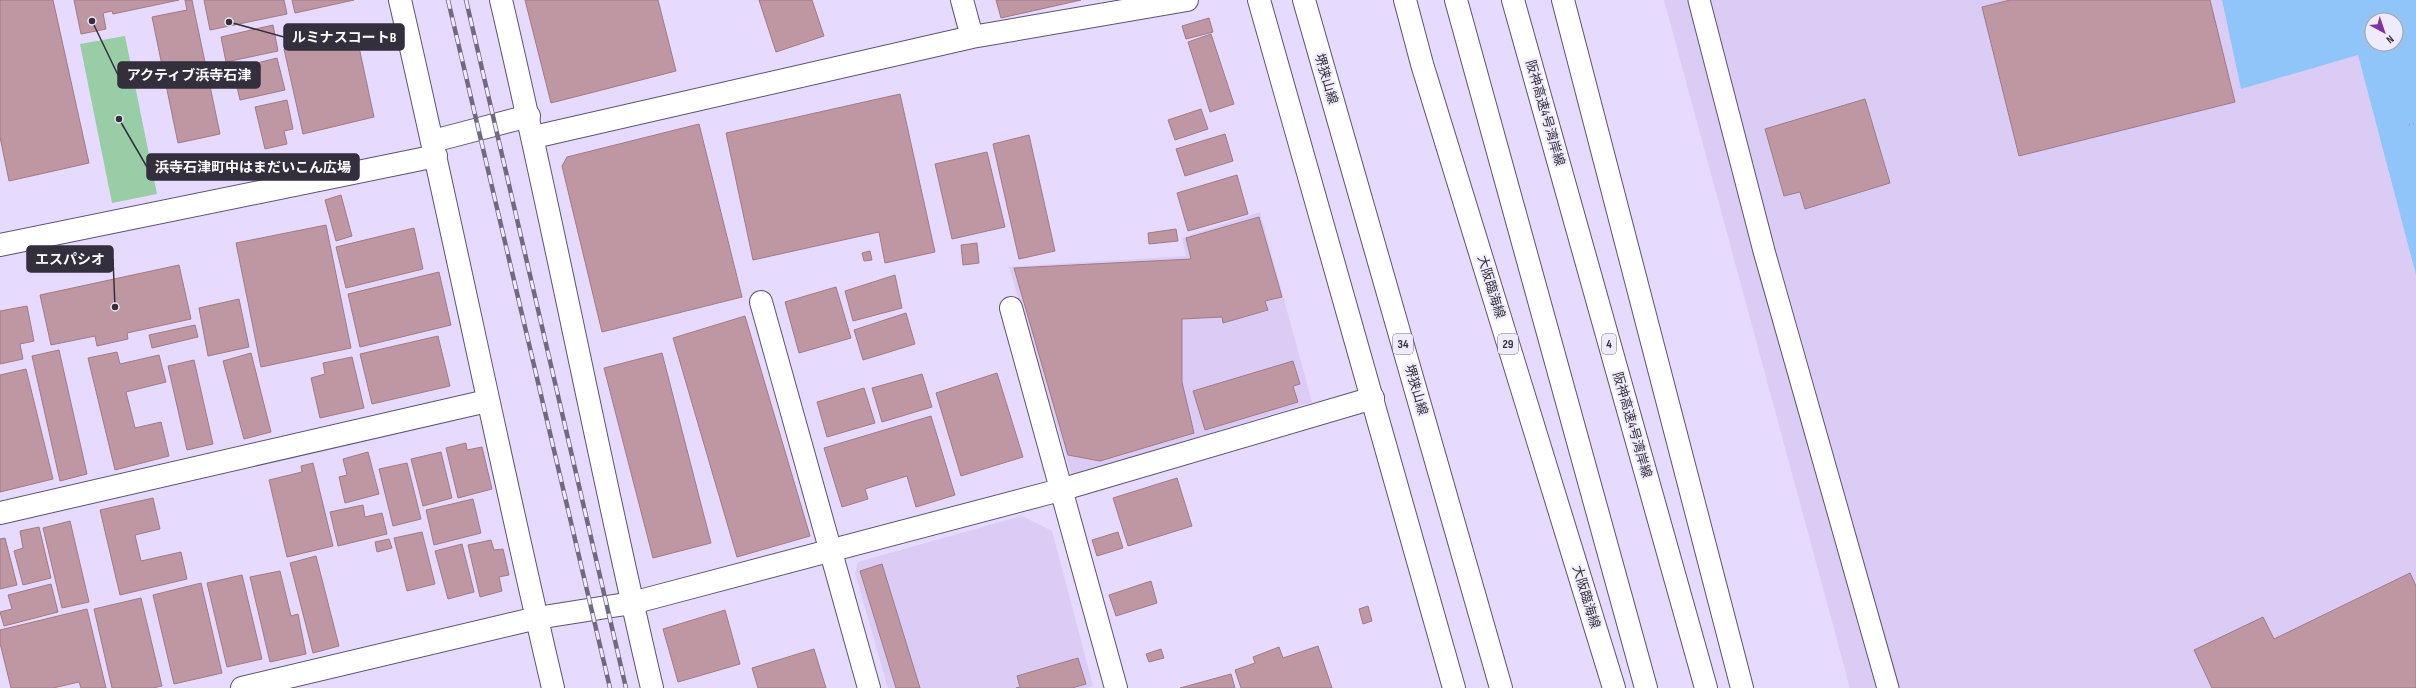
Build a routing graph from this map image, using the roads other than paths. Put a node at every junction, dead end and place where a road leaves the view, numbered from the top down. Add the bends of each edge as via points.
1 (400, 0) edge
2 (502, 0) edge
3 (962, 0) edge
4 (1187, 0) edge
5 (1258, 0) edge
6 (1304, 0) edge
7 (1405, 0) edge
8 (1456, 0) edge
9 (1513, 0) edge
10 (1563, 0) edge
11 (1699, 0) edge
12 (972, 37) junction
13 (531, 127) junction
14 (434, 148) junction
15 (0, 245) edge
16 (761, 302) dead end
17 (1010, 308) dead end
18 (1373, 398) junction
19 (488, 401) junction
20 (1060, 490) junction
21 (0, 513) edge
22 (832, 550) junction
23 (632, 602) junction
24 (537, 618) junction
25 (242, 688) edge
26 (553, 688) edge
27 (652, 688) edge
28 (869, 688) edge
29 (1116, 688) edge
30 (1454, 688) edge
31 (1501, 688) edge
32 (1614, 688) edge
33 (1646, 688) edge
34 (1706, 688) edge
35 (1742, 688) edge
36 (1888, 688) edge

1 - 14 main road
2 - 13 main road
3 - 12 main road
4 - 12 main road
5 - 18 main road
6 - 31 main road, 堺狭山線 / 34
7 - 32 main road, 大阪臨海線 / 29 via 1424,72
8 - 33 main road
9 - 34 main road, 阪神高速4号湾岸線 / 4
10 - 35 main road
11 - 36 lane via 1764,251
12 - 13 main road
13 - 14 main road
13 - 23 main road
14 - 15 main road
14 - 19 main road
16 - 22 main road
17 - 20 main road
18 - 20 main road
18 - 30 main road
19 - 21 main road
19 - 24 main road
20 - 22 main road
20 - 29 main road
22 - 23 main road
22 - 28 main road
23 - 24 main road
23 - 27 main road
24 - 25 main road
24 - 26 main road

